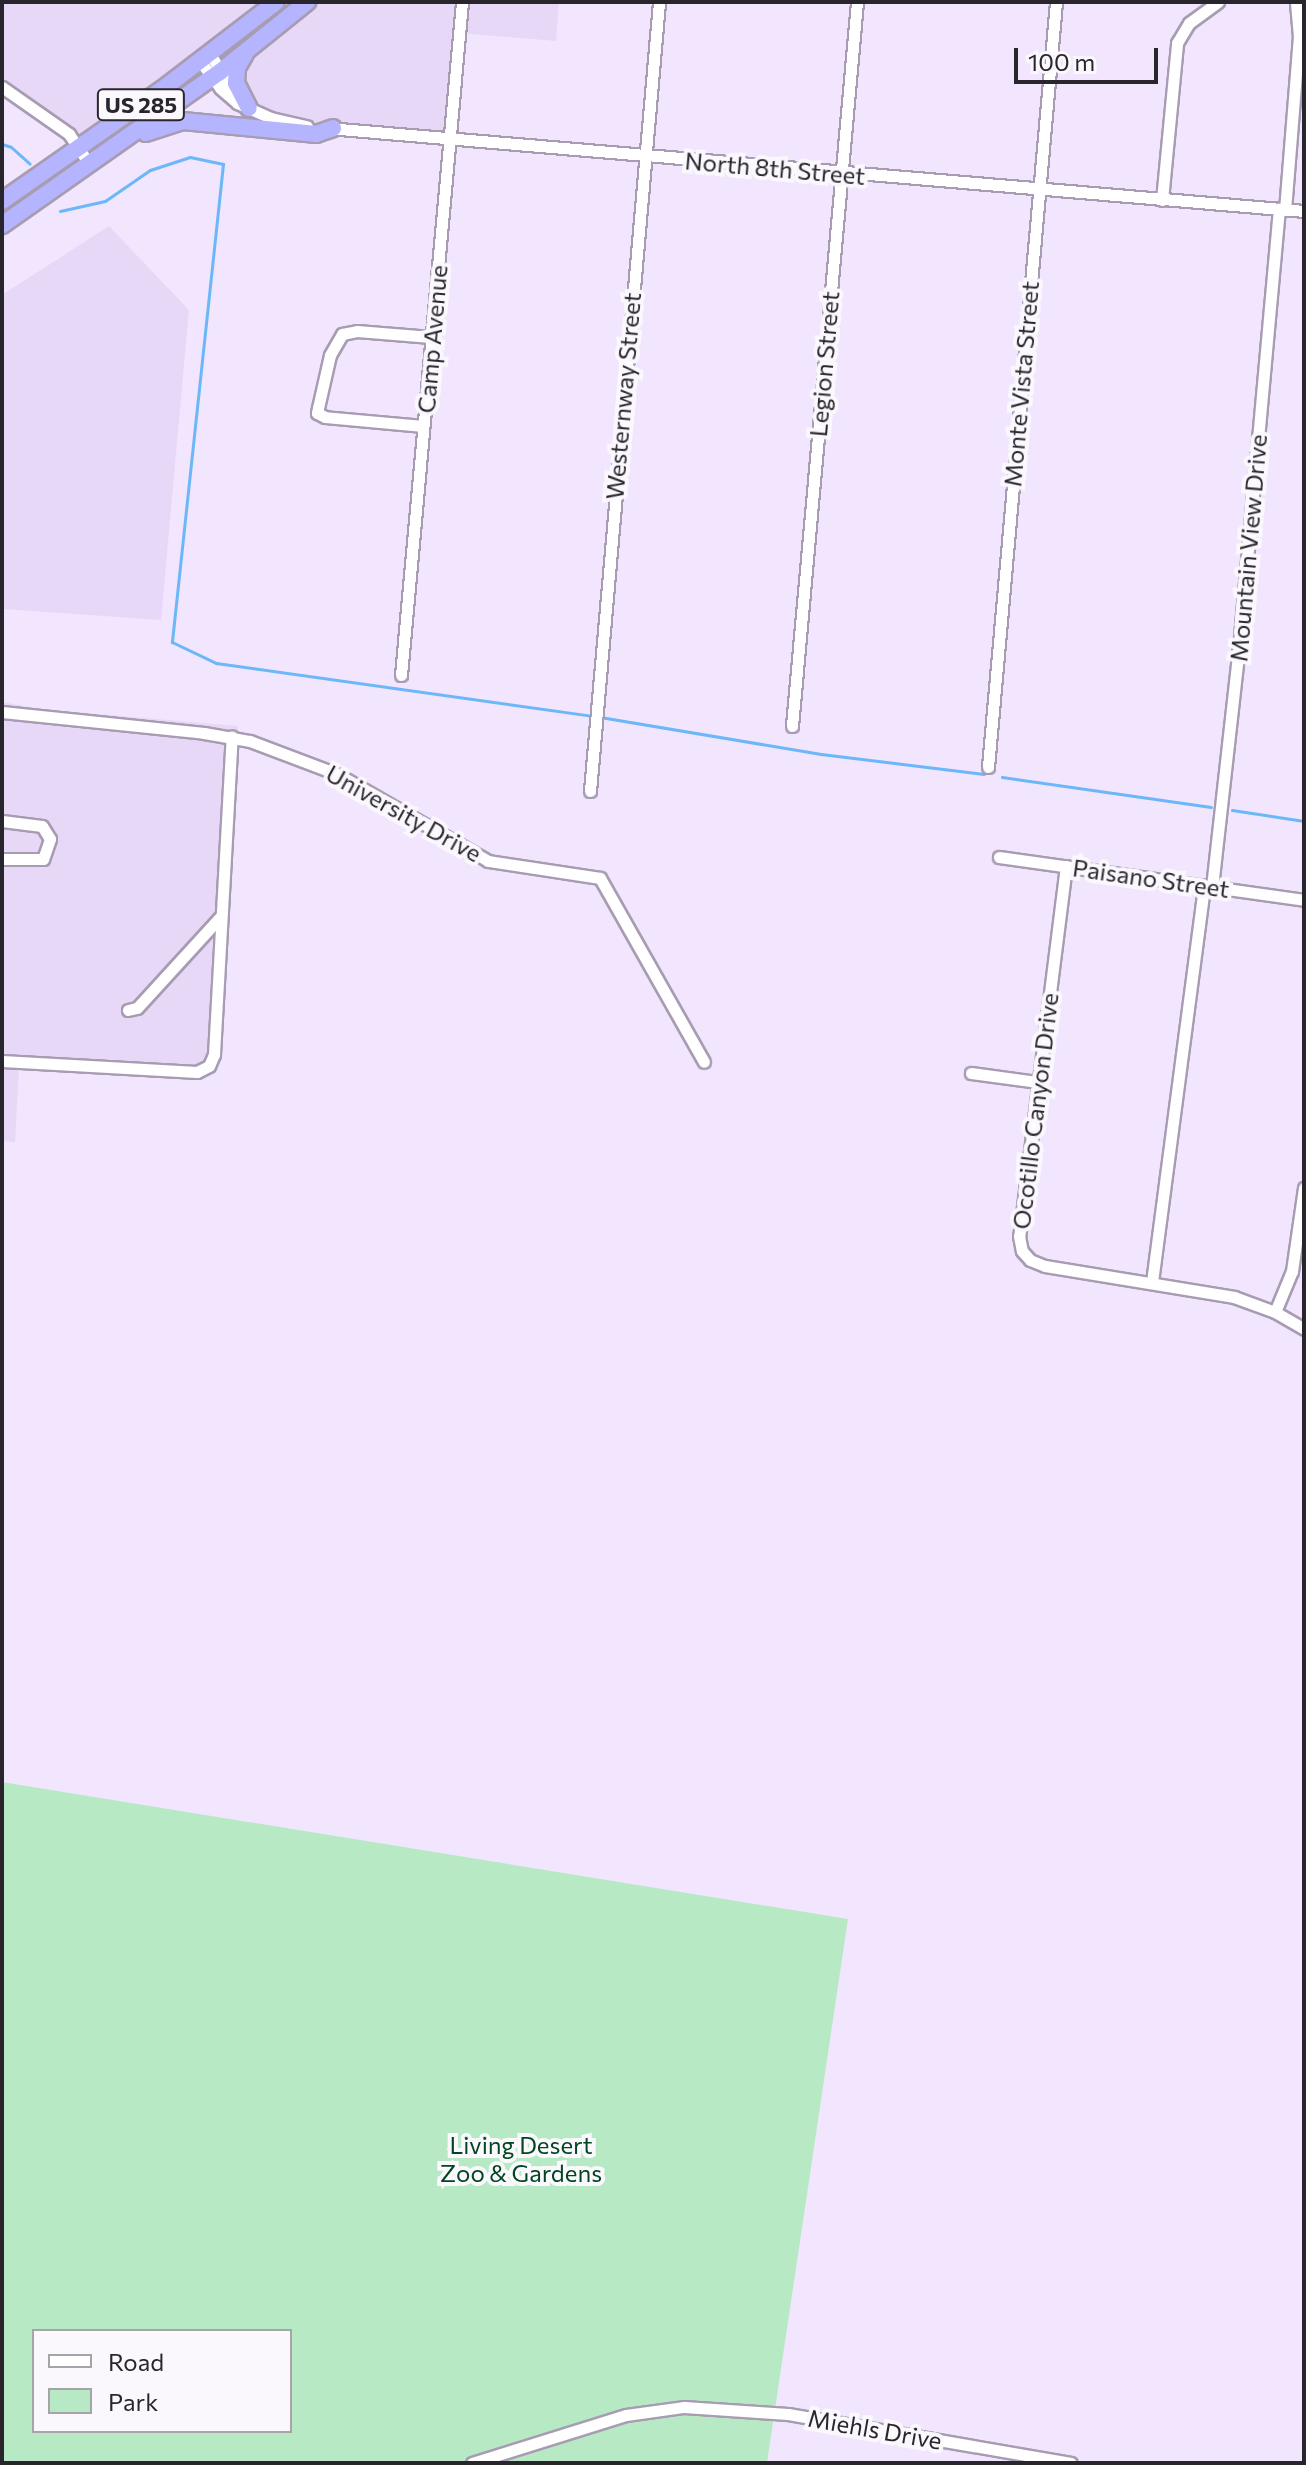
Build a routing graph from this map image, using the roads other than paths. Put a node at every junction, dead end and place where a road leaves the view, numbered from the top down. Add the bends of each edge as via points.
1 (276, 2) edge
2 (307, 2) edge
3 (462, 2) edge
4 (659, 2) edge
5 (857, 2) edge
6 (1056, 2) edge
7 (1218, 2) edge
8 (1296, 2) edge
9 (248, 50) junction
10 (205, 57) junction
11 (216, 75) junction
12 (1300, 77) edge
13 (2, 87) edge
14 (249, 108) junction
15 (333, 128) junction
16 (449, 140) junction
17 (126, 141) junction
18 (79, 150) junction
19 (644, 156) junction
20 (90, 165) junction
21 (842, 174) junction
22 (1039, 189) junction
23 (1162, 200) junction
24 (2, 201) edge
25 (1282, 210) junction
26 (1304, 211) edge
27 (2, 225) edge
28 (431, 337) junction
29 (423, 426) junction
30 (401, 675) dead end
31 (2, 712) edge
32 (792, 726) dead end
33 (232, 737) junction
34 (988, 767) dead end
35 (590, 791) dead end
36 (2, 821) edge
37 (999, 857) dead end
38 (2, 859) edge
39 (1066, 866) junction
40 (1208, 886) junction
41 (1304, 900) edge
42 (222, 916) junction
43 (128, 1010) dead end
44 (2, 1061) edge
45 (704, 1062) dead end
46 (971, 1073) dead end
47 (1038, 1082) junction
48 (1304, 1188) edge
49 (1152, 1282) junction
50 (1275, 1312) junction
51 (1304, 1329) edge
52 (472, 2463) edge
53 (1071, 2463) edge

1 - 10 highway, US 285
2 - 9 highway, US 285
3 - 16 street, Camp Avenue
4 - 19 street, Westernway Street
5 - 21 street, Legion Street
6 - 22 street, Monte Vista Street
7 - 23 street via 1189,23 1177,43
8 - 12 street, Mountain View Drive
9 - 11 highway, US 285
9 - 14 highway via 237,68 236,83
10 - 11 street, North 8th Street
10 - 18 highway, US 285
11 - 14 street, North 8th Street via 231,99
11 - 17 highway, US 285
12 - 25 street, Mountain View Drive
13 - 18 street via 69,134
14 - 15 street, North 8th Street via 290,123
15 - 16 street, North 8th Street
15 - 17 highway via 316,134 183,121
16 - 19 street, North 8th Street
16 - 28 street, Camp Avenue
17 - 20 highway, US 285
18 - 20 street
18 - 24 highway, US 285
19 - 21 street, North 8th Street
19 - 35 street, Westernway Street
20 - 27 highway, US 285
21 - 22 street, North 8th Street
21 - 32 street, Legion Street
22 - 23 street, North 8th Street
22 - 34 street, Monte Vista Street
23 - 25 street, North 8th Street
25 - 26 street, North 8th Street
25 - 40 street, Mountain View Drive via 1239,648
28 - 29 street, Camp Avenue
28 - 29 street via 342,334 330,355 317,413
29 - 30 street, Camp Avenue
31 - 33 street, University Drive
33 - 42 street
33 - 45 street, University Drive via 273,747 337,774 488,861 600,878
36 - 38 street via 42,826 50,839 43,859
37 - 39 street, Paisano Street
39 - 40 street, Paisano Street
39 - 47 street, Ocotillo Canyon Drive
40 - 41 street, Paisano Street
40 - 49 street, Mountain View Drive
42 - 43 street via 137,1008
42 - 44 street via 214,1054 204,1070
46 - 47 street
47 - 49 street, Ocotillo Canyon Drive via 1019,1236 1022,1251 1045,1266
48 - 50 street via 1292,1271
49 - 50 street, Ocotillo Canyon Drive via 1213,1291
50 - 51 street, Ocotillo Canyon Drive
52 - 53 street, Miehls Drive via 635,2413 684,2407 773,2413

